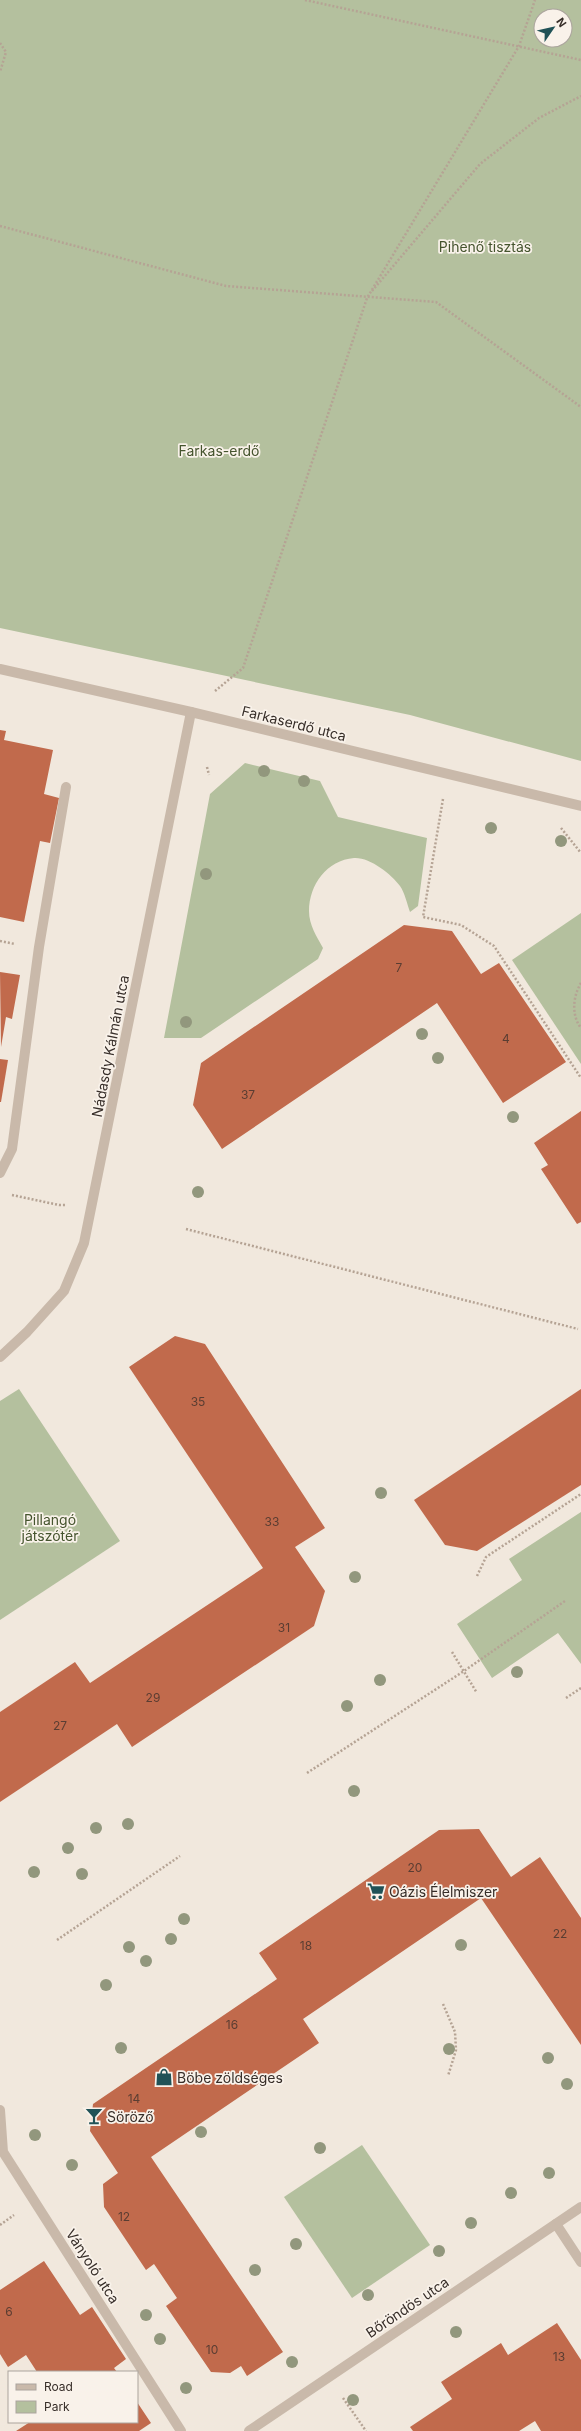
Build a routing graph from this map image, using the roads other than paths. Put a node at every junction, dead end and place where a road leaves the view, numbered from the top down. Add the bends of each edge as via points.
1 (0, 669) edge
2 (191, 712) junction
3 (66, 787) dead end
4 (581, 806) edge
5 (0, 1173) edge
6 (0, 1357) edge
7 (0, 2110) edge
8 (581, 2207) edge
9 (556, 2224) junction
10 (581, 2262) edge
11 (181, 2431) edge
12 (249, 2431) edge

1 - 2 street, Farkaserdő utca
2 - 4 street, Farkaserdő utca
2 - 6 street, Nádasdy Kálmán utca via 84,1243 64,1291
3 - 5 street via 39,947 12,1149
7 - 11 street, Ványoló utca via 3,2152
8 - 9 street, Bőröndös utca
9 - 10 street
9 - 12 street, Bőröndös utca

